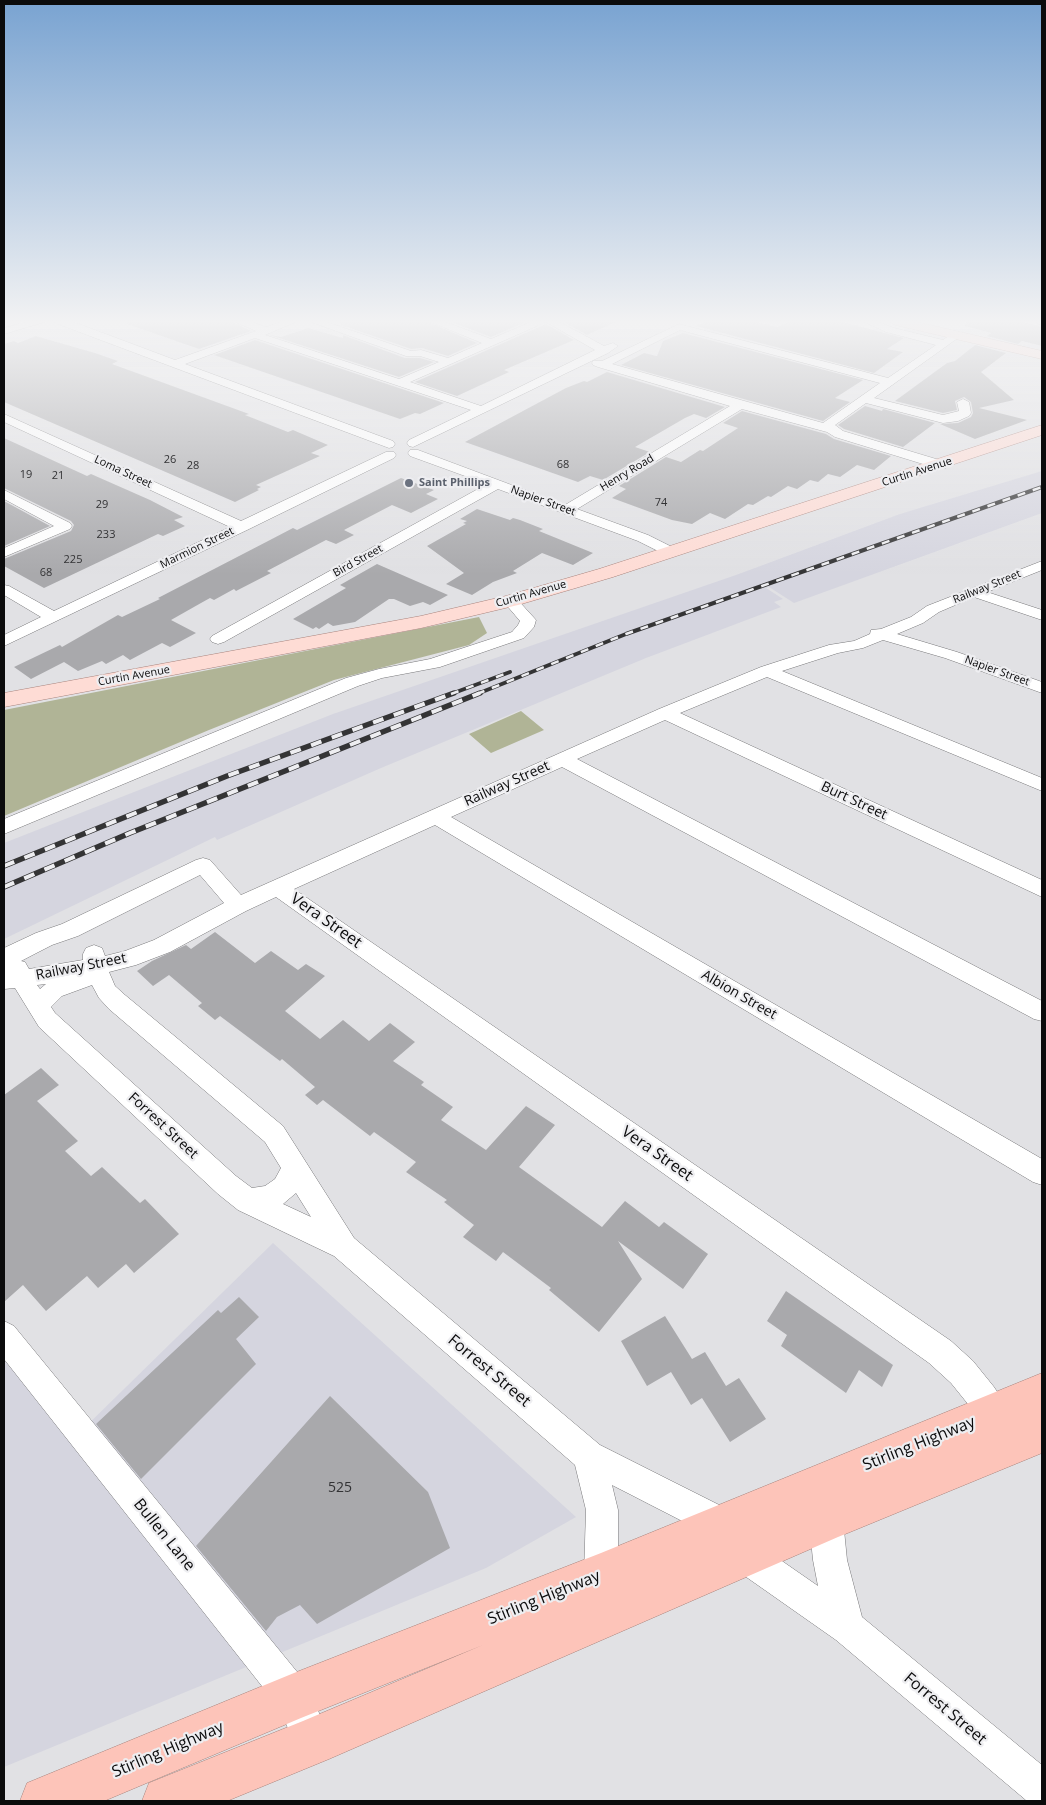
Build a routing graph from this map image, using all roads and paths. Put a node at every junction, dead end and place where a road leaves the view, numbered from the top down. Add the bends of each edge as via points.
1 (282, 405) edge
2 (467, 405) edge
3 (492, 405) edge
4 (740, 405) edge
5 (741, 405) edge
6 (858, 405) edge
7 (886, 405) edge
8 (964, 405) edge
9 (965, 405) edge
10 (482, 410) junction
11 (978, 410) dead end
12 (4, 418) edge
13 (830, 426) junction
14 (1042, 430) edge
15 (414, 448) junction
16 (390, 449) junction
17 (941, 465) junction
18 (497, 484) junction
19 (4, 494) edge
20 (566, 510) junction
21 (242, 527) junction
22 (671, 552) junction
23 (4, 553) edge
24 (1041, 567) edge
25 (4, 588) edge
26 (973, 592) junction
27 (511, 600) junction
28 (1042, 615) edge
29 (53, 617) junction
30 (880, 630) junction
31 (218, 639) dead end
32 (4, 641) edge
33 (767, 671) junction
34 (1042, 688) edge
35 (4, 700) edge
36 (665, 712) junction
37 (562, 759) junction
38 (1042, 785) edge
39 (435, 816) junction
40 (4, 827) edge
41 (278, 888) junction
42 (1042, 889) edge
43 (238, 905) junction
44 (97, 967) junction
45 (9, 972) edge
46 (37, 1006) junction
47 (1042, 1012) edge
48 (295, 1166) junction
49 (1042, 1173) edge
50 (248, 1201) junction
51 (344, 1247) junction
52 (4, 1336) edge
53 (1042, 1393) edge
54 (1016, 1430) edge
55 (589, 1456) junction
56 (826, 1520) junction
57 (734, 1540) junction
58 (601, 1574) junction
59 (848, 1628) junction
60 (294, 1697) junction
61 (312, 1742) junction
62 (1042, 1789) edge
63 (45, 1801) edge
64 (167, 1801) edge

1 - 16 street
2 - 10 street
3 - 10 street
4 - 20 street, Henry Road
5 - 13 street
6 - 13 street
7 - 8 street via 943,419 962,415 965,413
9 - 11 street
10 - 15 street
12 - 21 street, Loma Street
13 - 17 street via 839,434
14 - 17 main road, Curtin Avenue
15 - 16 street via 399,442
15 - 18 street, Napier Street
16 - 21 street, Marmion Street
17 - 22 main road, Curtin Avenue
18 - 20 street, Napier Street
18 - 31 street, Bird Street
19 - 23 street via 65,526
20 - 22 street, Napier Street via 643,538
21 - 29 street, Marmion Street
22 - 27 main road, Curtin Avenue
24 - 26 street, Railway Street
25 - 29 street
26 - 28 street
26 - 30 street, Railway Street via 933,609 917,620
27 - 35 main road, Curtin Avenue via 421,622
27 - 40 street via 528,620 518,634 434,663 352,682
29 - 32 street, Marmion Street
30 - 33 street, Railway Street via 857,645 836,648
30 - 34 street, Napier Street
33 - 36 street, Railway Street
33 - 38 street
36 - 37 street, Railway Street
36 - 42 street, Burt Street
37 - 39 street, Railway Street
37 - 47 street
39 - 41 street, Railway Street
39 - 49 street, Albion Street
41 - 43 street, Railway Street
41 - 54 street, Vera Street via 940,1352
43 - 44 street, Railway Street via 162,946
43 - 45 street via 203,865 70,930 12,954
44 - 45 street, Railway Street
44 - 46 street via 90,979 65,984
44 - 48 street, Forrest Street via 107,992 116,1002 274,1134
45 - 46 street, Forrest Street
46 - 50 street, Forrest Street via 54,1027
48 - 50 street via 288,1183 274,1196
48 - 51 street, Forrest Street
50 - 51 street, Forrest Street
51 - 55 street, Forrest Street
52 - 60 street, Bullen Lane
53 - 54 highway, Stirling Highway
54 - 56 highway, Stirling Highway
54 - 57 highway, Stirling Highway
55 - 57 street, Forrest Street
55 - 58 street via 602,1510
56 - 57 highway, Stirling Highway
56 - 59 street via 830,1560
57 - 58 highway, Stirling Highway
57 - 59 street, Forrest Street
57 - 61 highway, Stirling Highway
58 - 60 highway, Stirling Highway
59 - 62 street, Forrest Street
60 - 61 street, Bullen Lane
60 - 63 highway, Stirling Highway
61 - 64 highway, Stirling Highway

